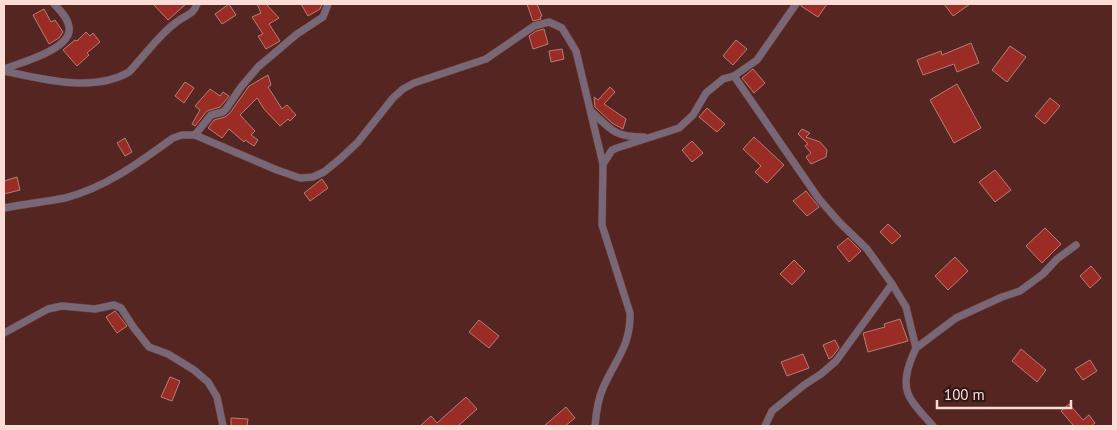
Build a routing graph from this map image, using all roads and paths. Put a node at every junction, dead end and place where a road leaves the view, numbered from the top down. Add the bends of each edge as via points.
1 (54, 4) edge
2 (197, 4) edge
3 (328, 4) edge
4 (796, 4) edge
5 (4, 70) edge
6 (734, 76) junction
7 (591, 111) junction
8 (195, 135) junction
9 (652, 137) junction
10 (603, 164) junction
11 (4, 208) edge
12 (1076, 245) dead end
13 (892, 284) junction
14 (4, 333) edge
15 (916, 348) junction
16 (223, 426) edge
17 (595, 426) edge
18 (765, 426) edge
19 (932, 426) edge

1 - 5 street via 68,22 67,37 43,54
2 - 5 street via 191,14 171,26 122,76 100,82 57,82
3 - 8 street via 323,17 258,67 226,110 211,115
4 - 6 street via 757,60
6 - 9 street via 706,92 693,115 679,128
6 - 13 street via 819,199 867,249
7 - 8 street via 576,52 562,28 549,22 534,26 486,59 403,89 358,142 324,172 313,177 300,178 277,170
7 - 9 street via 622,136
7 - 10 street
8 - 11 street via 173,138 121,174 89,189 66,197
9 - 10 street via 612,150
10 - 17 street via 602,225 625,294 630,324 624,348 602,389
12 - 15 street via 1020,292 956,318
13 - 15 street via 906,307
13 - 18 street via 836,361 772,411
14 - 16 street via 48,309 62,306 94,309 114,305 121,308 149,346 168,354 208,382 217,397
15 - 19 street via 908,365 906,387 910,400

